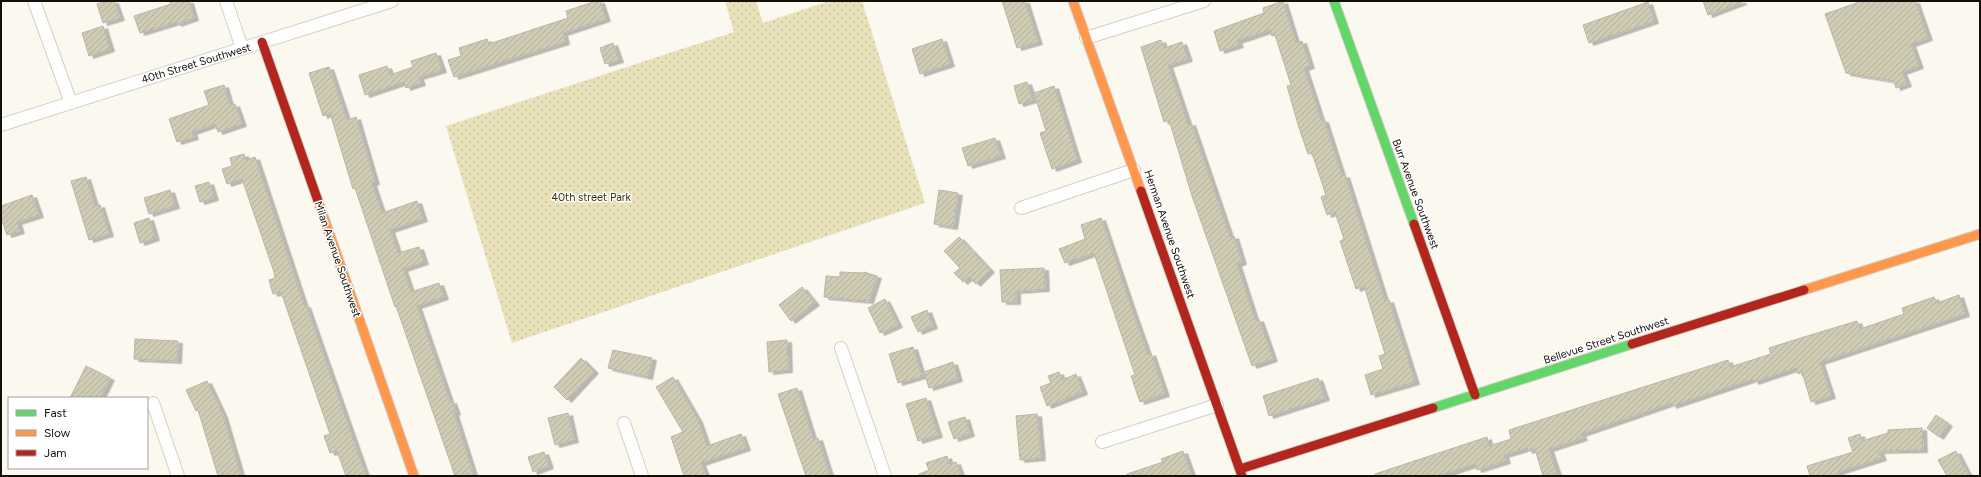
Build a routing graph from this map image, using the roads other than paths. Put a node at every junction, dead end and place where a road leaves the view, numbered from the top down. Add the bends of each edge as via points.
1 (34, 1) edge
2 (226, 1) edge
3 (392, 1) edge
4 (1073, 1) edge
5 (1204, 1) edge
6 (1334, 1) edge
7 (1086, 38) junction
8 (262, 42) junction
9 (242, 48) junction
10 (70, 103) junction
11 (1, 125) edge
12 (1134, 170) junction
13 (1021, 208) dead end
14 (1980, 234) edge
15 (841, 348) dead end
16 (1475, 395) junction
17 (153, 403) dead end
18 (1217, 405) junction
19 (624, 424) dead end
20 (1102, 442) dead end
21 (1241, 473) edge
22 (178, 476) edge
23 (414, 476) edge
24 (642, 476) edge
25 (885, 476) edge

1 - 10 street
2 - 9 street
3 - 8 street, 40th Street Southwest
4 - 7 street, Herman Avenue Southwest
5 - 7 street
6 - 16 street, Burr Avenue Southwest
7 - 12 street, Herman Avenue Southwest
8 - 9 street, 40th Street Southwest
8 - 23 street, Milan Avenue Southwest
9 - 10 street, 40th Street Southwest
10 - 11 street, 40th Street Southwest
12 - 13 street
12 - 18 street, Herman Avenue Southwest
14 - 16 street, Bellevue Street Southwest
15 - 25 street
16 - 21 street, Bellevue Street Southwest
17 - 22 street
18 - 20 street
18 - 21 street, Herman Avenue Southwest
19 - 24 street

